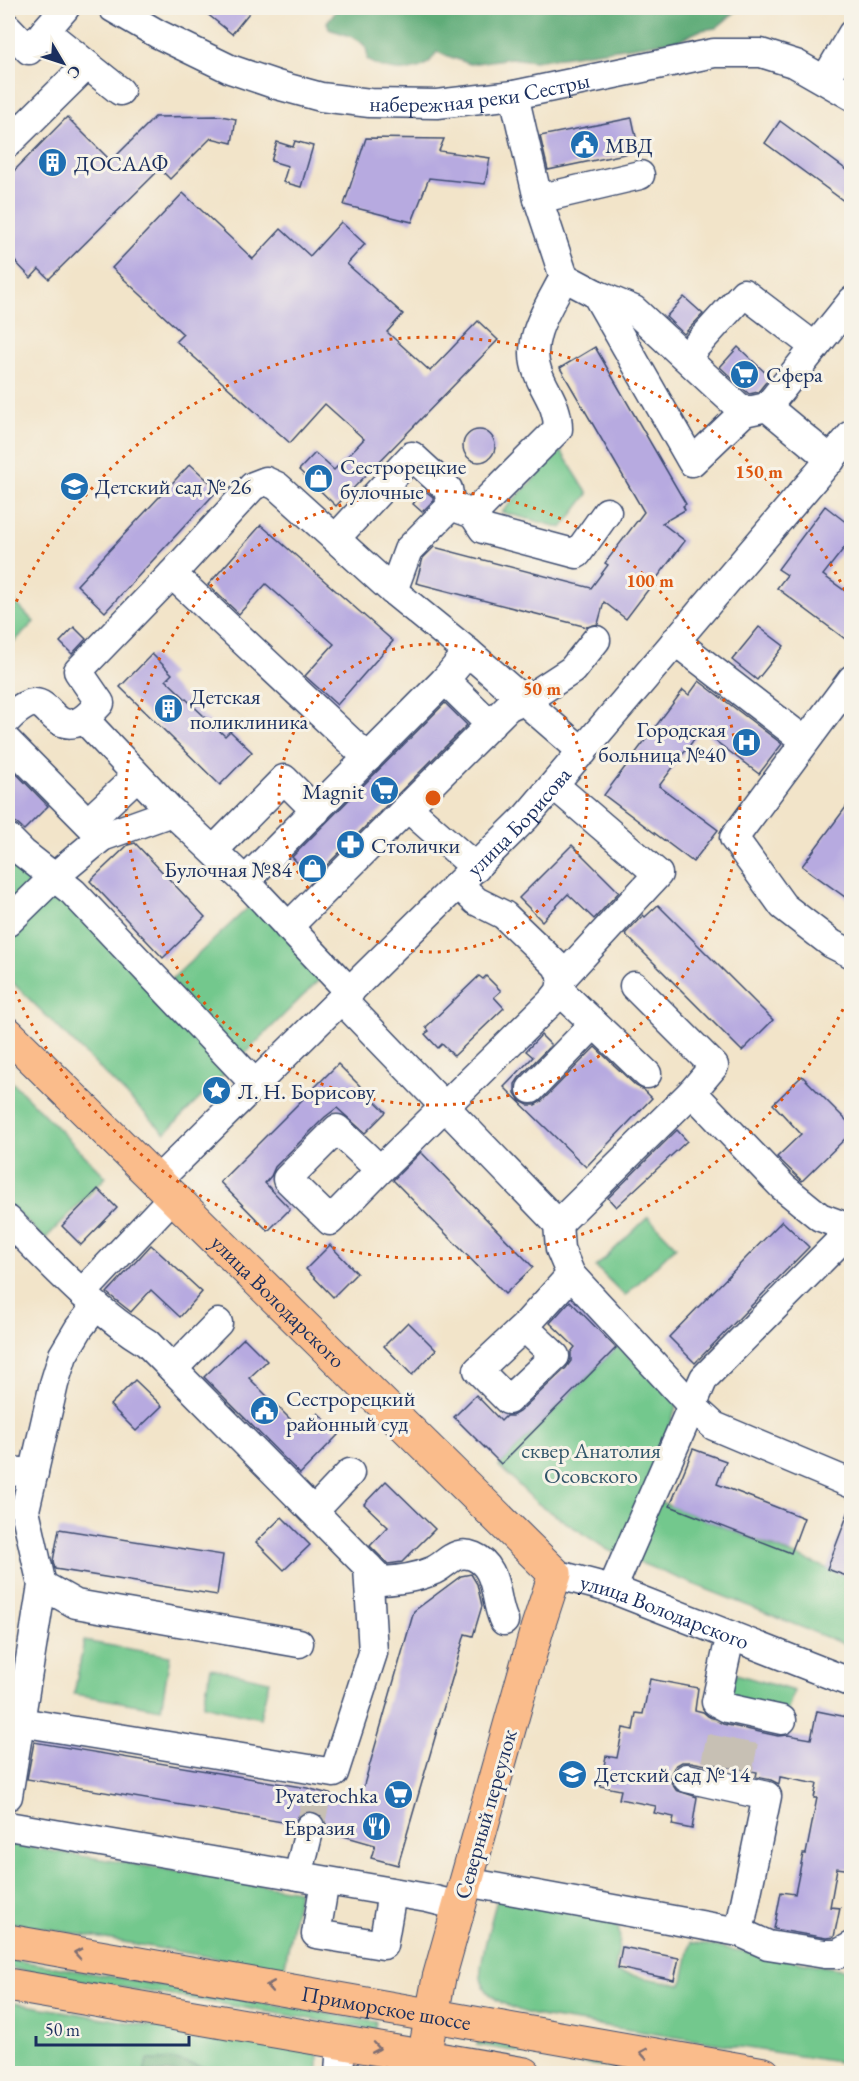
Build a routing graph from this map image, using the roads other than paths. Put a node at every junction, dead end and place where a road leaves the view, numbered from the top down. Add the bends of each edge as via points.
1 (113, 8) edge
2 (50, 17) edge
3 (8, 28) edge
4 (852, 34) edge
5 (87, 65) junction
6 (825, 80) junction
7 (120, 91) dead end
8 (514, 95) junction
9 (852, 96) edge
10 (8, 143) edge
11 (640, 175) dead end
12 (538, 199) junction
13 (564, 276) junction
14 (596, 294) junction
15 (852, 301) edge
16 (815, 347) junction
17 (686, 357) junction
18 (756, 410) junction
19 (852, 434) edge
20 (831, 460) junction
21 (462, 510) junction
22 (607, 512) dead end
23 (336, 538) junction
24 (172, 574) junction
25 (393, 591) junction
26 (596, 640) dead end
27 (675, 641) junction
28 (468, 652) junction
29 (852, 679) edge
30 (445, 680) junction
31 (523, 700) junction
32 (8, 719) edge
33 (84, 719) junction
34 (491, 725) junction
35 (806, 741) junction
36 (8, 742) edge
37 (582, 753) junction
38 (368, 758) junction
39 (137, 776) junction
40 (554, 785) junction
41 (408, 808) junction
42 (316, 811) junction
43 (172, 812) junction
44 (95, 830) junction
45 (8, 838) edge
46 (214, 850) junction
47 (467, 877) junction
48 (54, 878) junction
49 (245, 881) junction
50 (8, 922) edge
51 (288, 927) junction
52 (852, 954) edge
53 (561, 984) junction
54 (634, 986) dead end
55 (346, 996) junction
56 (594, 1024) junction
57 (8, 1034) edge
58 (646, 1074) dead end
59 (256, 1084) junction
60 (531, 1089) dead end
61 (692, 1092) junction
62 (445, 1107) junction
63 (380, 1170) dead end
64 (165, 1189) junction
65 (8, 1220) edge
66 (558, 1224) junction
67 (852, 1229) edge
68 (571, 1275) junction
69 (89, 1299) junction
70 (218, 1323) dead end
71 (524, 1327) dead end
72 (173, 1370) junction
73 (693, 1407) junction
74 (21, 1472) edge
75 (350, 1473) dead end
76 (852, 1484) edge
77 (314, 1511) junction
78 (368, 1567) junction
79 (555, 1574) junction
80 (42, 1585) junction
81 (612, 1589) junction
82 (504, 1621) dead end
83 (732, 1636) junction
84 (299, 1643) dead end
85 (852, 1683) edge
86 (782, 1720) dead end
87 (20, 1722) junction
88 (717, 1777) dead end
89 (8, 1796) edge
90 (8, 1826) edge
91 (310, 1827) tunnel mouth
92 (312, 1878) junction
93 (392, 1893) junction
94 (463, 1894) junction
95 (739, 1932) junction
96 (8, 1941) edge
97 (852, 1946) edge
98 (8, 1985) edge
99 (431, 2016) junction
100 (424, 2056) junction
101 (340, 2058) edge
102 (525, 2073) edge
103 (764, 2073) edge

1 - 8 street, набережная реки Сестры via 230,69 321,97 370,103 437,104
2 - 3 street via 29,50
2 - 5 street
4 - 6 street
5 - 7 street
5 - 10 street
6 - 8 street, набережная реки Сестры via 796,64 761,53 714,53
6 - 9 street, набережная реки Сестры
8 - 12 street
11 - 12 street
12 - 13 street
13 - 14 street
13 - 21 street via 538,328 533,350 536,370 558,414 558,429
14 - 17 street via 634,310
14 - 18 street via 692,462
15 - 16 street
16 - 17 street via 744,293
16 - 18 street
17 - 18 street
18 - 20 street
19 - 20 street, улица Борисова
20 - 27 street, улица Борисова
21 - 22 street via 483,529 577,554
21 - 23 street via 448,489 412,456
21 - 25 street via 408,550
23 - 24 street via 277,486 266,481 253,486
23 - 25 street
24 - 33 street via 78,671 100,703
24 - 38 street
25 - 28 street
26 - 31 street via 572,669
27 - 35 street
27 - 37 street, улица Борисова
28 - 30 street
28 - 31 street
29 - 35 street
30 - 34 street
30 - 38 street
31 - 34 street via 508,707
31 - 37 street
32 - 33 street via 30,702 40,704 67,723
33 - 39 street
34 - 41 street
35 - 52 street via 734,838 783,906 832,944
36 - 44 street
37 - 40 street, улица Борисова
38 - 42 street
39 - 43 street
39 - 44 street
40 - 47 street, улица Борисова
40 - 53 street via 658,874
41 - 47 street
41 - 51 street
42 - 46 street via 284,779
42 - 49 street
43 - 44 street
43 - 46 street
44 - 48 street
45 - 48 street
46 - 49 street
47 - 53 street via 476,901 504,915 557,966
47 - 55 street, улица Борисова
48 - 50 street
48 - 59 street via 74,892
49 - 51 street
51 - 55 street
53 - 56 street
53 - 62 street via 553,1000
54 - 61 street via 714,1066
55 - 59 street, улица Борисова
55 - 62 street
56 - 58 street
56 - 60 street
57 - 64 main road, улица Володарского
59 - 64 street, улица Борисова
61 - 66 street
61 - 67 street via 783,1187 820,1217
62 - 63 street
62 - 66 street
64 - 69 street, улица Борисова
64 - 79 main road, улица Володарского
65 - 69 street
66 - 68 street via 560,1249
67 - 73 street via 704,1378
68 - 71 street
68 - 73 street
69 - 72 street via 147,1343
69 - 74 street, улица Борисова via 79,1328 63,1355
70 - 72 street
72 - 77 street
73 - 76 street via 714,1426
73 - 81 street
74 - 80 street, улица Борисова via 25,1510
75 - 77 street
77 - 78 street
78 - 82 street via 382,1581 405,1580 435,1570 454,1557 467,1554 479,1558 490,1570
78 - 87 street via 373,1653 334,1773 321,1781
79 - 81 street, улица Володарского
79 - 94 main road, Северный переулок
80 - 84 street via 76,1604
80 - 87 street
81 - 83 street, улица Володарского
83 - 85 street, улица Володарского
83 - 86 street via 716,1702 737,1718
87 - 89 street
88 - 95 street via 767,1796
90 - 92 street
91 - 92 street
92 - 93 street
92 - 93 street via 316,1934 384,1945
93 - 94 street
94 - 95 street
94 - 99 main road, Северный переулок
95 - 97 street via 768,1945 825,1954 838,1954
99 -> 96 main road, Приморское шоссе
98 - 101 main road, Приморское шоссе
99 - 100 main road, Северный переулок
103 -> 99 main road, Приморское шоссе
101 -> 100 main road, Приморское шоссе
100 - 102 main road, Приморское шоссе

